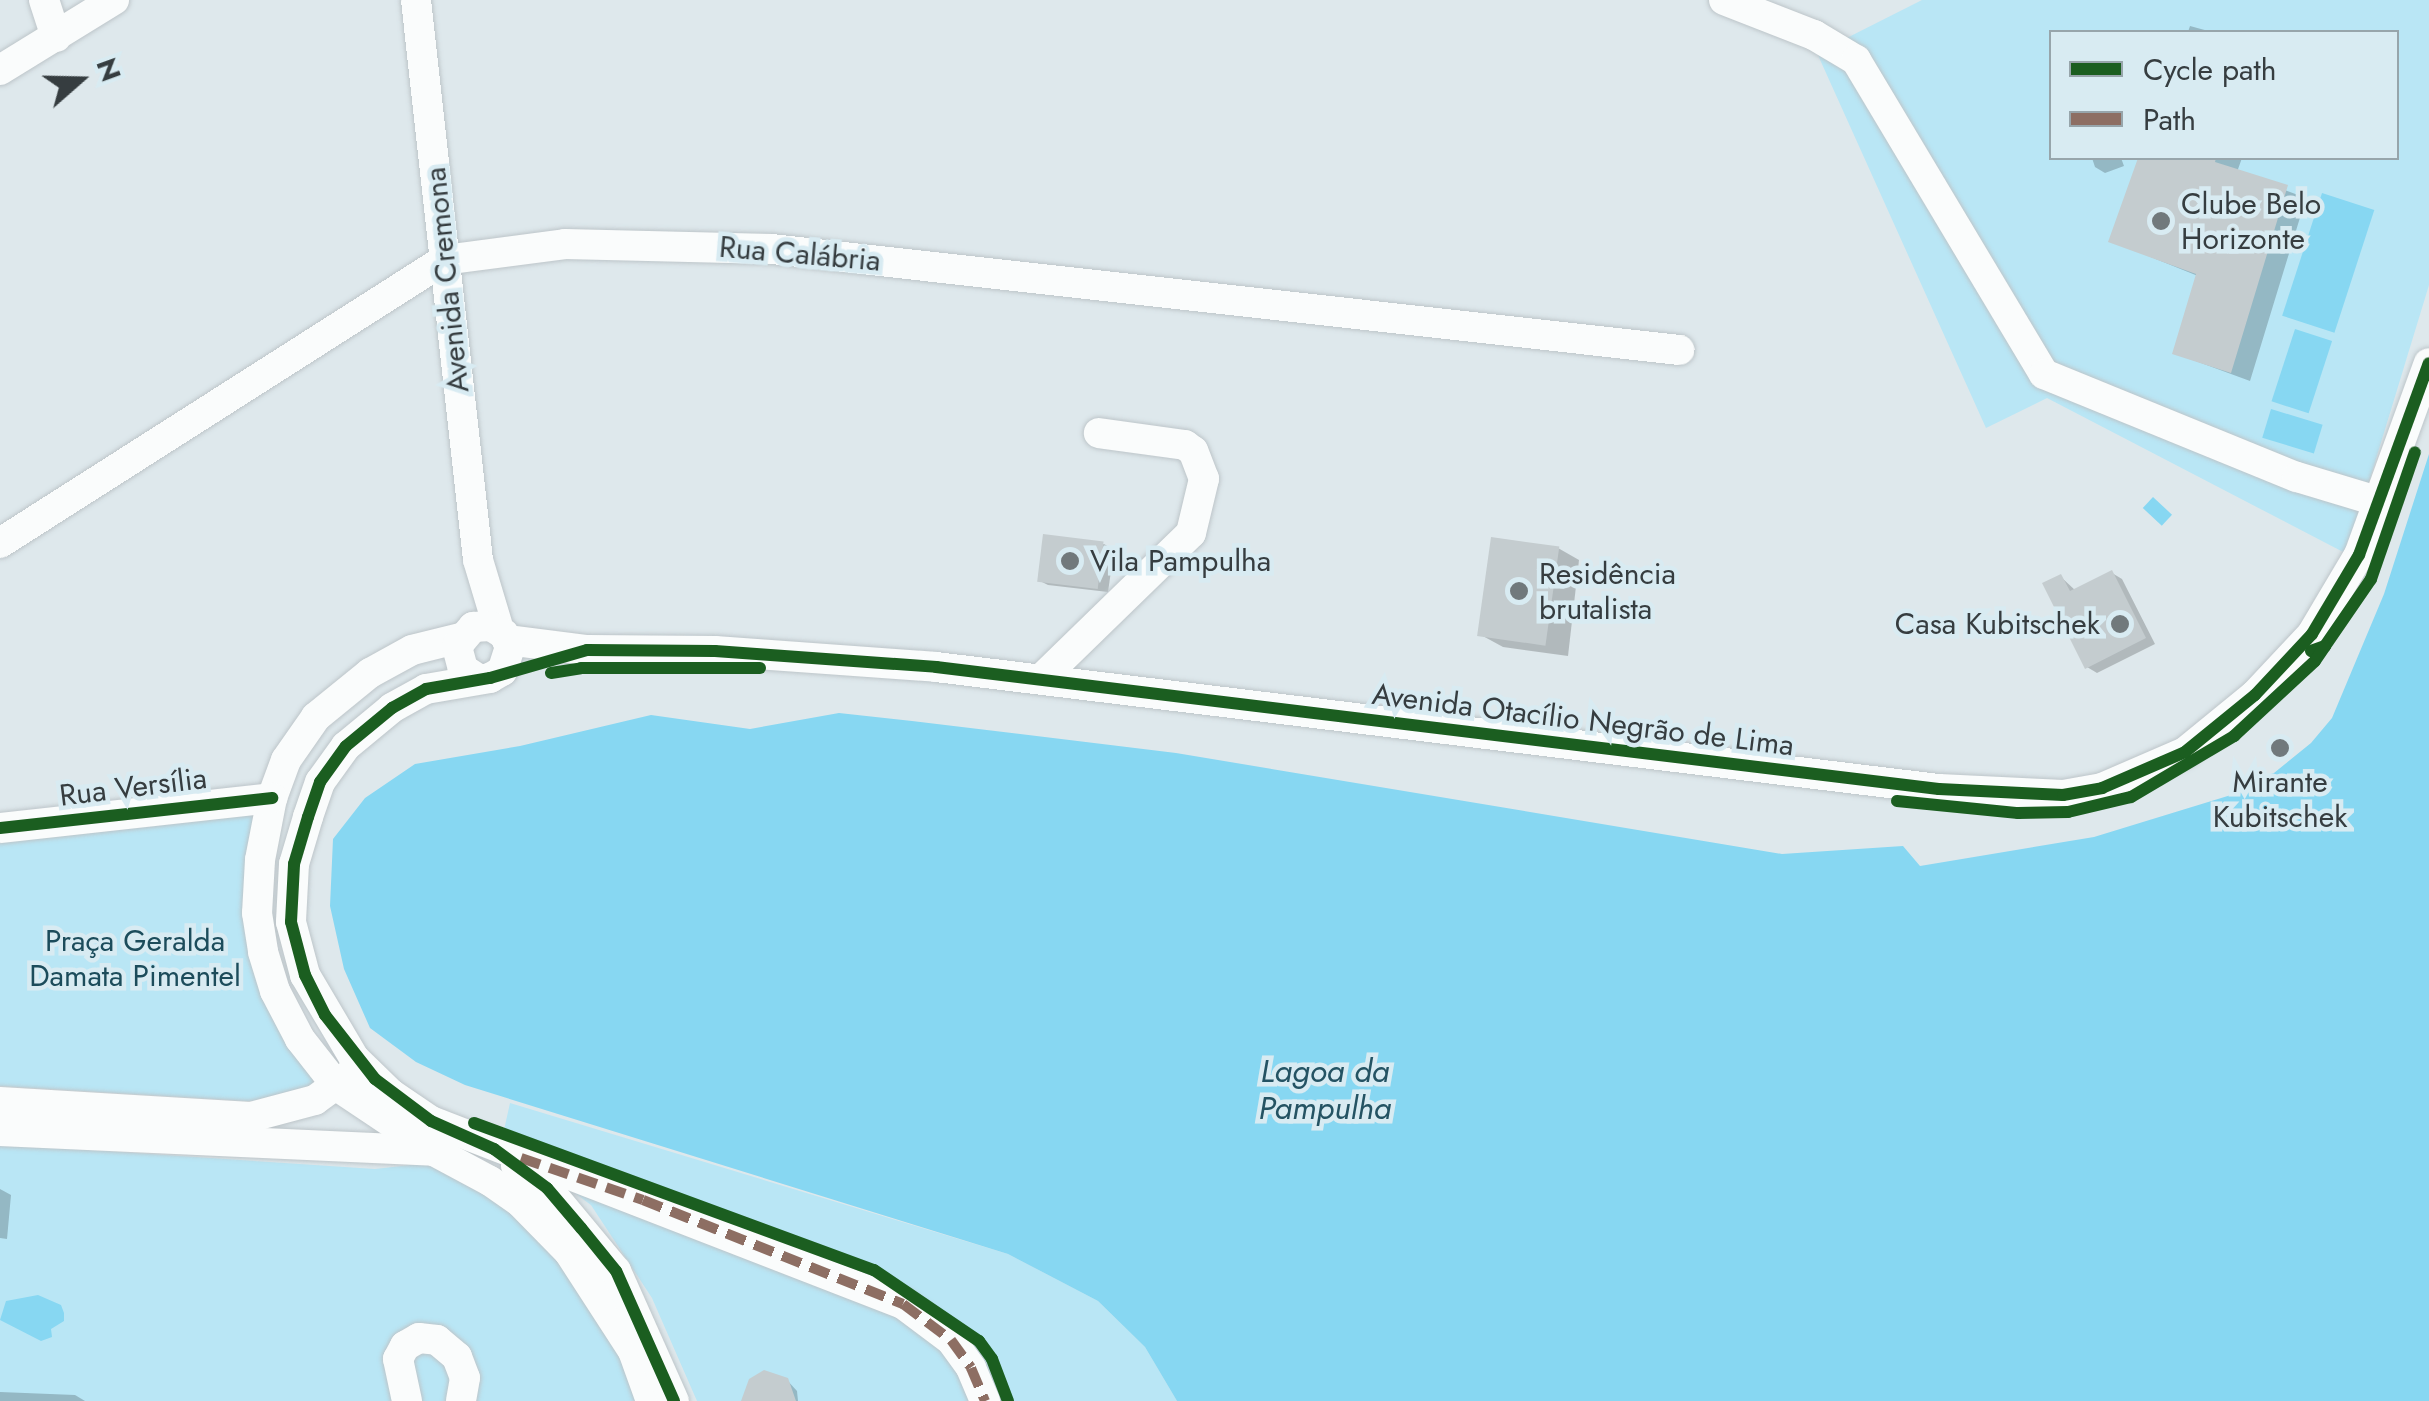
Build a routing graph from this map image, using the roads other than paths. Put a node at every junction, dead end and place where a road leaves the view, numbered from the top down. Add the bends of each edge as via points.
1 (44, 0) edge
2 (114, 0) edge
3 (416, 0) edge
4 (1724, 0) edge
5 (56, 37) junction
6 (0, 70) edge
7 (444, 260) junction
8 (1679, 350) dead end
9 (2429, 363) edge
10 (1099, 433) dead end
11 (2380, 502) junction
12 (0, 543) edge
13 (478, 560) junction
14 (463, 635) junction
15 (503, 635) junction
16 (587, 650) junction
17 (490, 674) junction
18 (1040, 680) junction
19 (272, 798) junction
20 (0, 828) edge
21 (375, 1079) junction
22 (326, 1093) junction
23 (0, 1102) edge
24 (152, 1125) junction
25 (0, 1131) edge
26 (494, 1149) junction
27 (341, 1150) junction
28 (434, 1151) junction
29 (408, 1401) edge
30 (461, 1401) edge
31 (652, 1401) edge
32 (674, 1401) edge
33 (986, 1401) edge

1 - 5 street
2 - 5 street
3 - 7 street, Avenida Cremona
4 - 11 street via 1814,35 1856,60 2044,374 2297,477
5 - 6 street
7 - 8 street, Rua Calábria via 565,244 772,249
7 - 12 street, Rua Calábria
7 - 13 street, Avenida Cremona
9 - 11 street, Avenida Otacílio Negrão de Lima
10 - 18 street via 1185,445 1204,480 1191,533
11 - 18 street, Avenida Otacílio Negrão de Lima via 2336,598 2255,696 2185,752 2102,788 2063,794 1940,789
13 - 14 street, Avenida Cremona
13 - 15 street, Avenida Cremona
14 - 15 street via 482,625
14 - 17 street via 459,662
14 - 19 street via 412,650 330,706 286,760
15 - 16 street, Avenida Otacílio Negrão de Lima
15 - 17 street via 510,656
16 - 17 street, Avenida Otacílio Negrão de Lima
16 - 18 street, Avenida Otacílio Negrão de Lima via 715,651
17 - 21 street, Avenida Otacílio Negrão de Lima via 426,689 346,746 320,782 294,864 291,922 305,975 325,1015
19 - 20 street, Rua Versília
19 - 22 street via 260,860 263,952
21 - 22 street via 350,1074
21 - 26 street, Avenida Otacílio Negrão de Lima via 430,1121
22 - 24 street via 251,1117
22 - 27 street via 324,1138
22 - 28 street
23 - 24 street
24 - 25 street
24 - 27 street
26 - 32 street, Avenida Otacílio Negrão de Lima via 546,1188 616,1271
26 - 33 street, Avenida Otacílio Negrão de Lima via 643,1200 903,1304 951,1340
27 - 28 street
28 - 31 street via 490,1180 569,1252 633,1350
29 - 30 street via 398,1359 419,1338 437,1340 457,1357 464,1378

